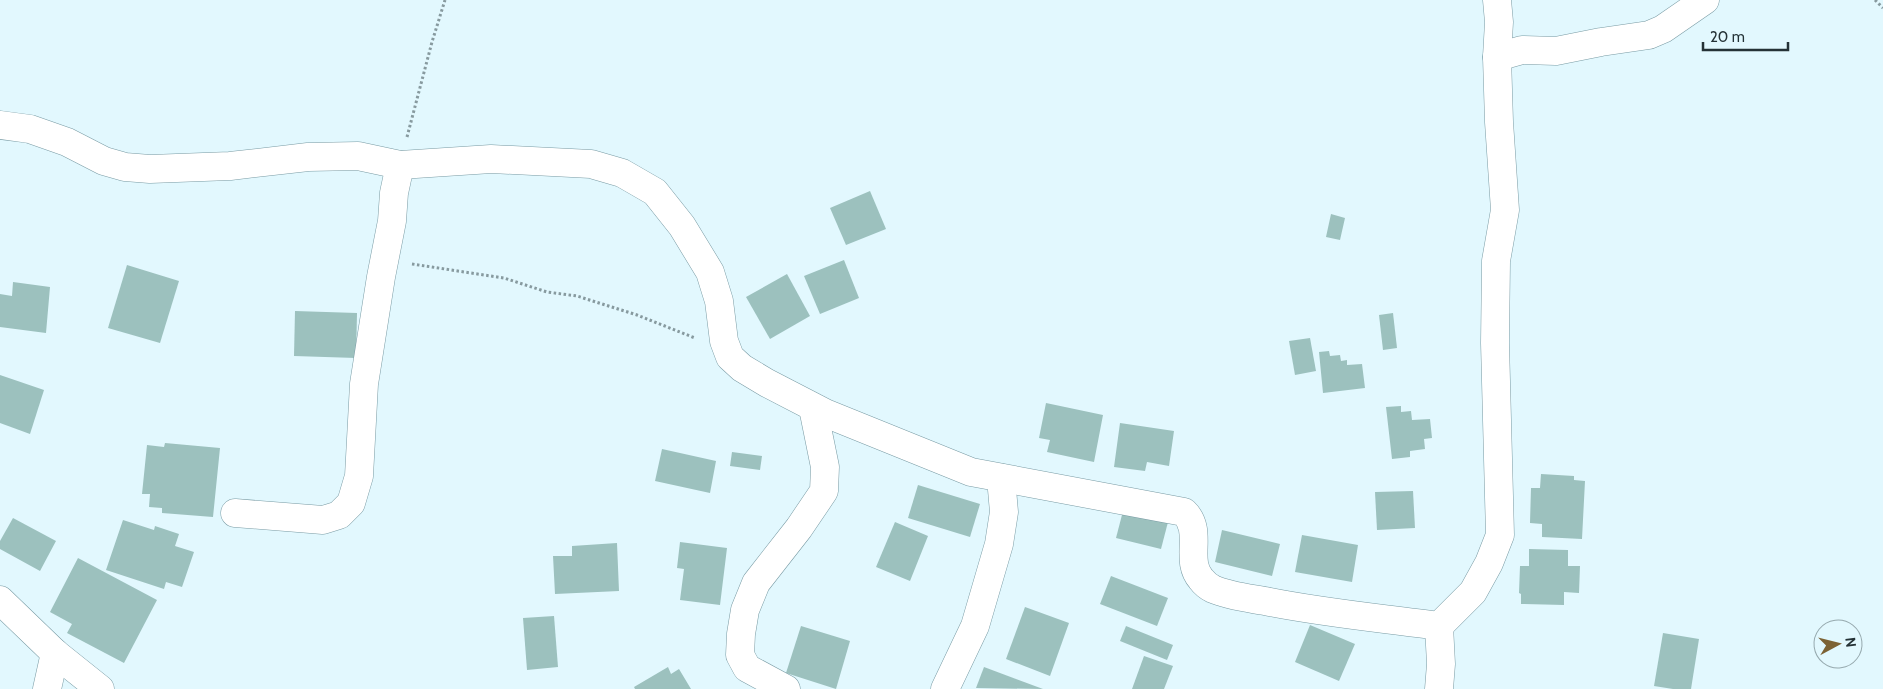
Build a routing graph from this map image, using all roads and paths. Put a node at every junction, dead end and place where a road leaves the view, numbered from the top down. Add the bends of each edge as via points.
1 (445, 0) edge
2 (1497, 0) edge
3 (1705, 0) edge
4 (1874, 0) edge
5 (1883, 8) edge
6 (1497, 57) junction
7 (0, 125) edge
8 (400, 165) junction
9 (384, 260) junction
10 (724, 341) junction
11 (813, 408) junction
12 (1001, 478) junction
13 (235, 513) dead end
14 (0, 600) edge
15 (1439, 626) junction
16 (55, 653) junction
17 (1441, 688) edge
18 (47, 689) edge
19 (100, 689) edge
20 (786, 689) edge
21 (945, 689) edge

1 - 8 path
2 - 6 street
3 - 6 street via 1649,35 1556,51 1522,50
4 - 5 path
6 - 15 street via 1505,210 1496,261 1500,535 1473,592
7 - 8 street via 30,129 67,142 104,161 150,170 230,166 308,157 358,156
8 - 9 street
8 - 10 street via 491,159 591,164 622,173 655,192 682,226 710,272 719,301
9 - 10 path via 504,278 548,292 601,303 694,338
9 - 13 street via 364,384 359,476 351,503 339,515 323,520
10 - 11 street via 730,357 742,368
11 - 12 street via 971,472
11 - 20 street via 825,467 824,491 756,583 741,634 740,655 747,668
12 - 15 street via 1184,512 1192,522 1195,535 1196,571 1212,588 1297,608
12 - 21 street via 1004,512 999,544 975,626
14 - 16 street
15 - 17 street
16 - 18 street
16 - 19 street

